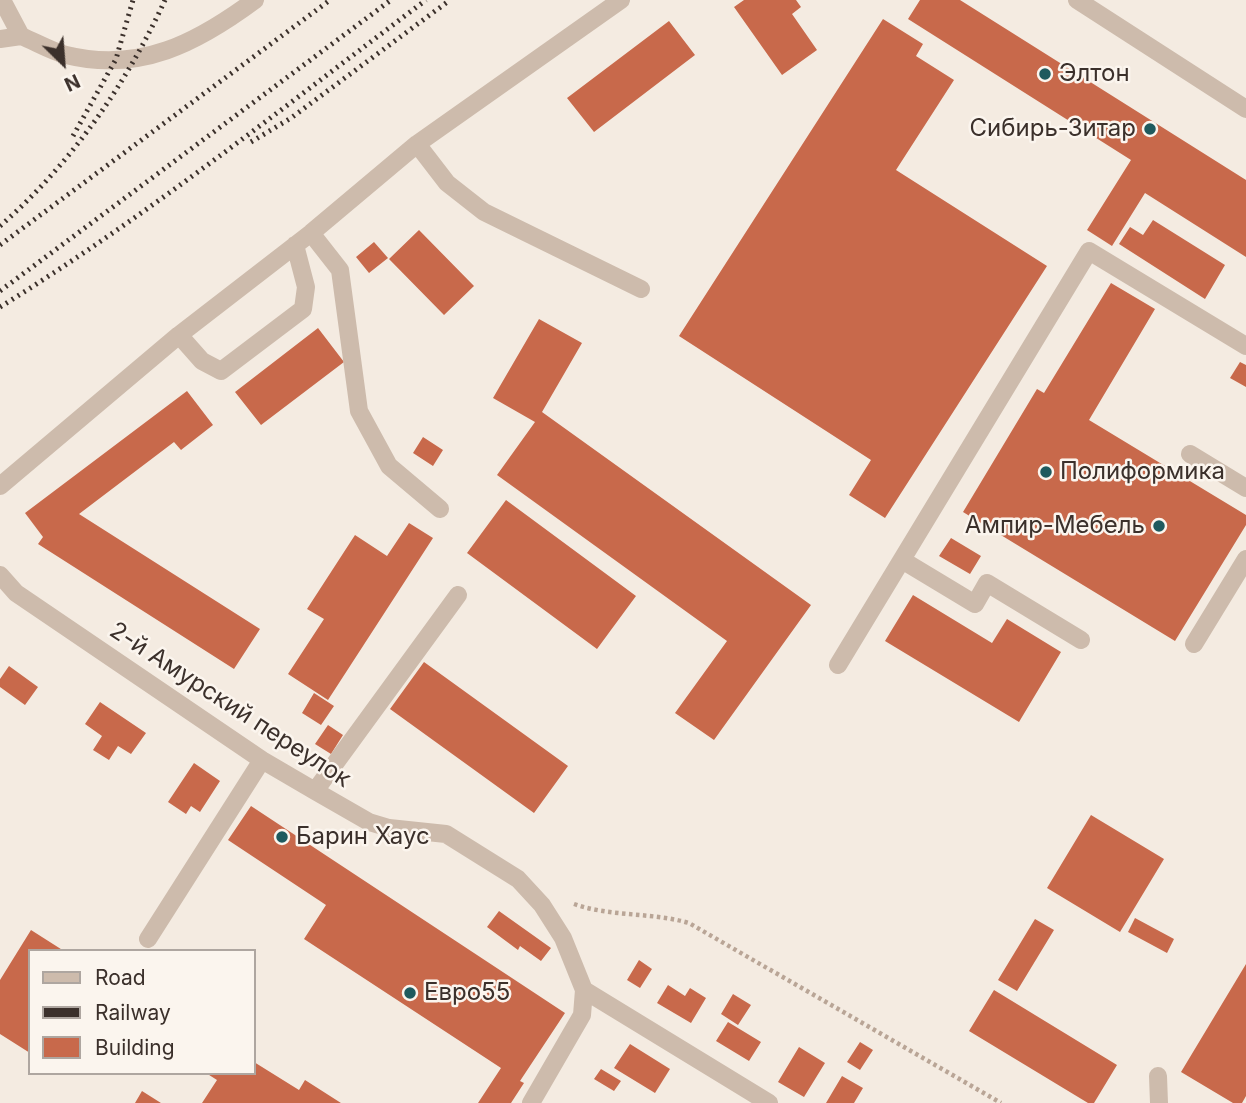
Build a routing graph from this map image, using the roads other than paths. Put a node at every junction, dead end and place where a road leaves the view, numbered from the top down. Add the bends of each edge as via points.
1 (2, 0) edge
2 (255, 0) edge
3 (621, 0) edge
4 (1077, 0) edge
5 (21, 36) junction
6 (0, 39) edge
7 (1246, 109) edge
8 (417, 144) junction
9 (311, 233) junction
10 (295, 245) junction
11 (641, 289) dead end
12 (179, 335) junction
13 (1246, 346) edge
14 (1190, 454) dead end
15 (0, 486) edge
16 (1246, 488) edge
17 (440, 509) dead end
18 (1246, 559) edge
19 (902, 560) junction
20 (2, 583) edge
21 (458, 595) dead end
22 (1082, 640) dead end
23 (1195, 644) dead end
24 (838, 665) dead end
25 (262, 760) junction
26 (315, 792) junction
27 (148, 939) dead end
28 (584, 990) junction
29 (1157, 1076) dead end
30 (531, 1103) edge
31 (769, 1103) edge
32 (1159, 1103) edge

1 - 5 street
2 - 5 street via 217,28 165,52 131,61 66,55
3 - 8 street
4 - 7 street
5 - 6 street
8 - 9 street
8 - 11 street via 447,183 484,212
9 - 10 street
9 - 17 street via 340,270 359,411 389,466
10 - 12 street
10 - 12 street via 306,287 303,309 293,317 221,371 202,362
12 - 15 street
13 - 19 street via 1089,251
14 - 16 street
18 - 23 street
19 - 22 street via 975,604 987,583
19 - 24 street
20 - 25 street, 2-й Амурский переулок
21 - 26 street
25 - 26 street, 2-й Амурский переулок
25 - 27 street
26 - 28 street, 2-й Амурский переулок via 379,825 446,834 518,879 563,938
28 - 30 street via 582,1015
28 - 31 street
29 - 32 street

